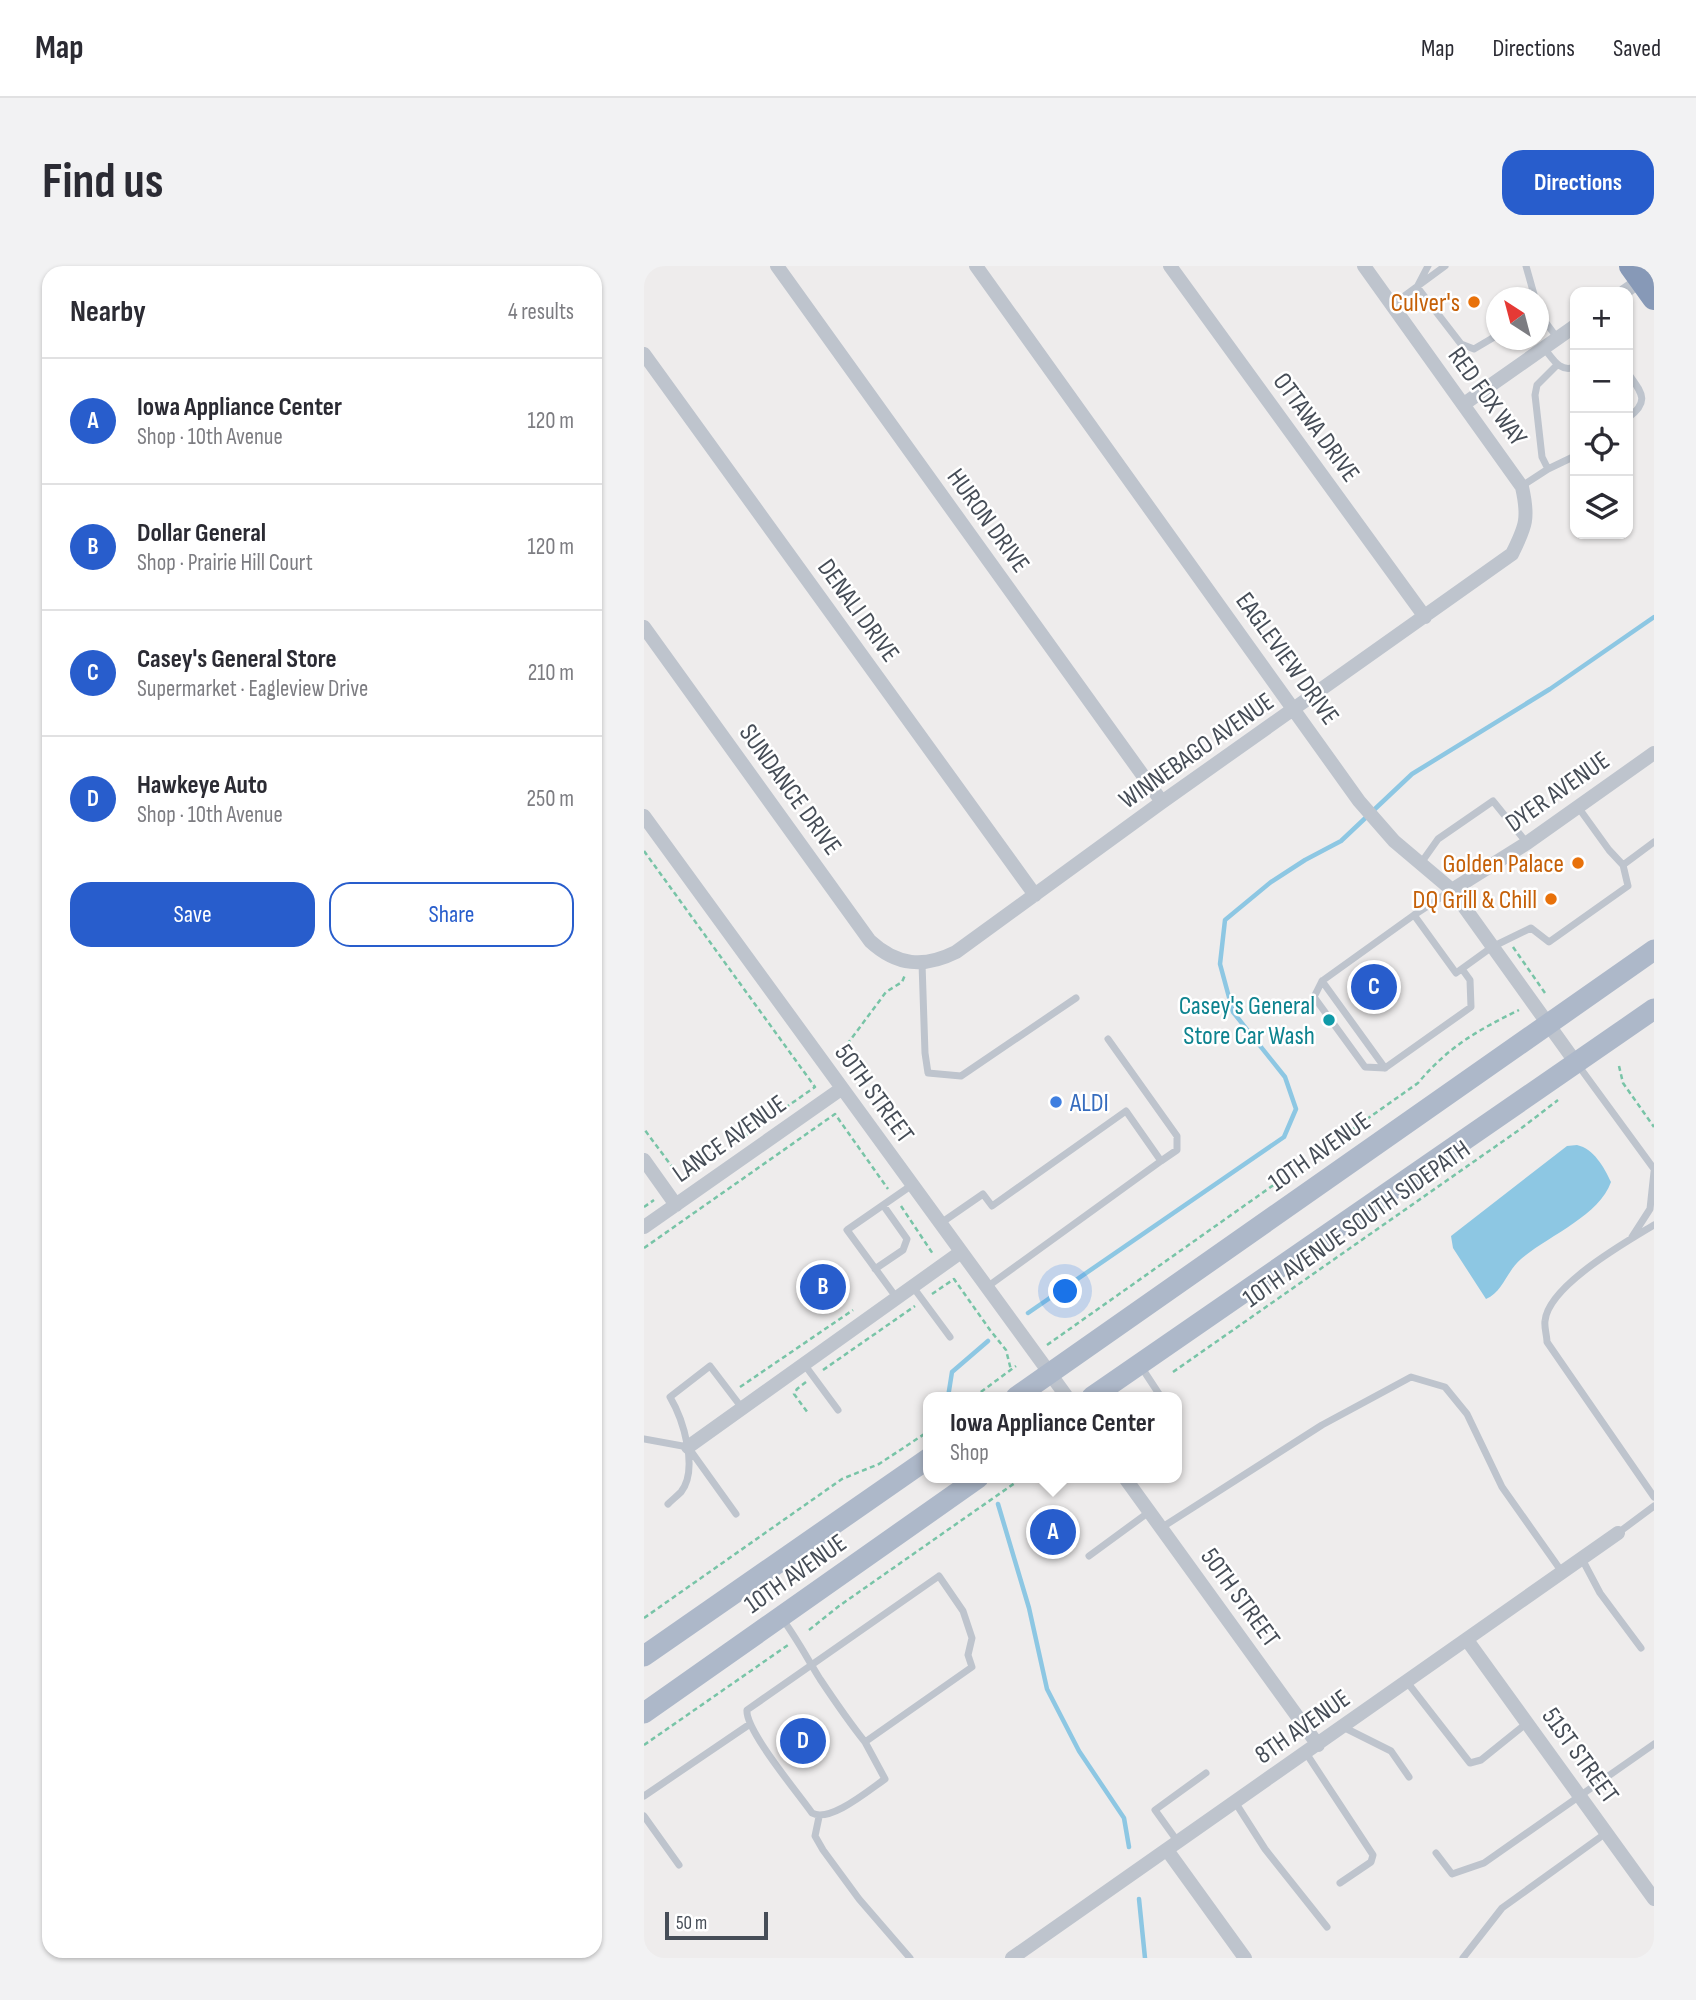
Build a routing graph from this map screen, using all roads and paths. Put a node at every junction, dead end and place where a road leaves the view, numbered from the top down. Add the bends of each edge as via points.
1 (777, 266) edge
2 (976, 266) edge
3 (1170, 266) edge
4 (1364, 266) edge
5 (1428, 266) edge
6 (1445, 266) edge
7 (1526, 266) edge
8 (1417, 287) junction
9 (1532, 287) edge
10 (1392, 305) junction
11 (1549, 327) edge
12 (1570, 330) edge
13 (1558, 339) junction
14 (1486, 342) edge
15 (1549, 345) edge
16 (1541, 350) edge
17 (1546, 350) edge
18 (644, 354) edge
19 (1557, 365) junction
20 (1570, 368) edge
21 (1633, 380) edge
22 (1464, 404) junction
23 (1633, 414) edge
24 (1570, 458) edge
25 (1548, 469) junction
26 (1522, 487) junction
27 (1525, 528) joint
28 (1425, 617) junction
29 (644, 627) edge
30 (1295, 709) junction
31 (1654, 753) edge
32 (1162, 803) junction
33 (1578, 807) junction
34 (644, 816) edge
35 (1654, 842) edge
36 (1527, 843) junction
37 (644, 851) edge
38 (1421, 863) junction
39 (1623, 865) junction
40 (1452, 890) junction
41 (1035, 895) junction
42 (1413, 915) junction
43 (1507, 940) junction
44 (1492, 947) junction
45 (1654, 950) edge
46 (917, 963) junction
47 (1462, 969) junction
48 (1322, 981) junction
49 (1545, 993) dead end
50 (1076, 998) dead end
51 (1654, 1009) edge
52 (1519, 1010) dead end
53 (1548, 1025) junction
54 (1108, 1039) dead end
55 (837, 1058) dead end
56 (1576, 1063) junction
57 (1619, 1066) dead end
58 (1385, 1068) junction
59 (841, 1089) junction
60 (1558, 1100) dead end
61 (1654, 1127) edge
62 (644, 1129) edge
63 (644, 1160) edge
64 (1161, 1161) junction
65 (1654, 1170) edge
66 (912, 1185) junction
67 (894, 1197) junction
68 (654, 1200) dead end
69 (676, 1205) junction
70 (883, 1205) junction
71 (644, 1207) edge
72 (940, 1224) junction
73 (1654, 1225) edge
74 (644, 1227) edge
75 (1629, 1240) junction
76 (644, 1248) edge
77 (961, 1252) junction
78 (925, 1260) dead end
79 (875, 1269) junction
80 (912, 1286) junction
81 (987, 1287) junction
82 (897, 1298) junction
83 (923, 1300) junction
84 (856, 1308) dead end
85 (950, 1336) dead end
86 (1047, 1345) dead end
87 (804, 1364) junction
88 (1139, 1365) junction
89 (1016, 1366) dead end
90 (1011, 1370) junction
91 (1173, 1372) dead end
92 (1049, 1374) junction
93 (813, 1377) junction
94 (727, 1387) junction
95 (981, 1392) edge
96 (1023, 1392) edge
97 (1063, 1392) edge
98 (1099, 1392) edge
99 (1158, 1392) edge
100 (742, 1408) junction
101 (838, 1410) dead end
102 (807, 1413) dead end
103 (923, 1434) edge
104 (644, 1440) edge
105 (688, 1447) junction
106 (923, 1462) edge
107 (971, 1483) edge
108 (1015, 1483) edge
109 (1134, 1483) edge
110 (1654, 1497) edge
111 (668, 1504) dead end
112 (1654, 1506) edge
113 (1150, 1512) junction
114 (736, 1514) dead end
115 (1161, 1528) junction
116 (1618, 1532) joint
117 (1088, 1556) dead end
118 (1581, 1558) junction
119 (1562, 1572) junction
120 (781, 1617) junction
121 (644, 1618) edge
122 (809, 1630) dead end
123 (1467, 1640) junction
124 (789, 1644) dead end
125 (1641, 1648) dead end
126 (644, 1656) edge
127 (812, 1664) junction
128 (1407, 1682) junction
129 (644, 1713) edge
130 (1527, 1723) junction
131 (750, 1724) junction
132 (1343, 1727) junction
133 (865, 1742) junction
134 (1654, 1744) edge
135 (644, 1745) edge
136 (1312, 1749) junction
137 (1206, 1773) dead end
138 (1409, 1777) dead end
139 (644, 1796) edge
140 (1580, 1797) junction
141 (1235, 1802) junction
142 (644, 1816) edge
143 (819, 1817) junction
144 (1606, 1833) junction
145 (1173, 1846) junction
146 (1436, 1853) dead end
147 (679, 1865) dead end
148 (1340, 1883) dead end
149 (1654, 1899) edge
150 (1327, 1927) dead end
151 (1021, 1956) edge
152 (911, 1958) edge
153 (1245, 1958) edge
154 (1463, 1958) edge

1 - 32 street, HURON DRIVE
2 - 30 street, EAGLEVIEW DRIVE
3 - 28 street, OTTAWA DRIVE
4 - 10 street, RED FOX WAY
5 - 8 lane
6 - 8 lane
7 - 9 lane
8 - 10 lane
8 - 14 lane via 1461,344 1474,349
10 - 22 street, RED FOX WAY
11 - 13 lane
12 - 13 street
13 - 15 street
16 - 22 street
17 - 19 lane
18 - 41 street, DENALI DRIVE
19 - 20 lane
19 - 25 lane via 1537,384 1535,395 1542,457
21 - 23 lane via 1642,402
22 - 26 street, RED FOX WAY
24 - 25 lane
25 - 26 lane
26 - 27 street, RED FOX WAY
27 - 28 street, WINNEBAGO AVENUE via 1512,554
28 - 30 street, WINNEBAGO AVENUE
29 - 46 street, SUNDANCE DRIVE via 870,941 883,953
30 - 32 street, WINNEBAGO AVENUE
30 - 38 street, EAGLEVIEW DRIVE via 1374,820
31 - 33 street, DYER AVENUE
32 - 41 street, WINNEBAGO AVENUE
33 - 36 street, DYER AVENUE
33 - 39 lane
34 - 59 street, 50TH STREET
35 - 39 lane
36 - 38 lane via 1493,801 1438,839
36 - 40 street, DYER AVENUE
37 - 62 path via 815,1087 682,1180
38 - 40 street, EAGLEVIEW DRIVE
39 - 43 lane via 1628,886 1549,942 1531,928
40 - 42 lane
40 - 44 street, EAGLEVIEW DRIVE
41 - 46 street, WINNEBAGO AVENUE via 956,952 938,961
42 - 47 lane via 1456,973
42 - 48 lane
43 - 44 lane
43 - 49 path
44 - 47 lane
44 - 53 street, EAGLEVIEW DRIVE
45 - 53 main road, 10TH AVENUE
46 - 50 lane via 928,1073 961,1076
46 - 55 path via 902,982 886,992
47 - 58 lane via 1470,980 1471,1007
48 - 58 lane
48 - 58 lane via 1314,997 1365,1067
51 - 56 main road
52 - 86 path via 1485,1026 1438,1059 1418,1083
53 - 56 street, EAGLEVIEW DRIVE
53 - 92 main road, 10TH AVENUE
54 - 64 lane via 1177,1136 1177,1150
56 - 65 lane
56 - 88 main road
57 - 61 path via 1623,1083
59 - 66 street, 50TH STREET
59 - 69 street, LANCE AVENUE
60 - 91 path, 10TH AVENUE SOUTH SIDEPATH
63 - 69 street
64 - 72 lane via 1126,1111 992,1206 983,1194
64 - 81 lane
65 - 75 lane via 1650,1209
66 - 67 lane
66 - 72 street, 50TH STREET
67 - 70 lane
67 - 76 path via 835,1114
67 - 78 path via 934,1253
68 - 71 path
69 - 74 street, LANCE AVENUE
70 - 79 lane via 907,1239 903,1250
70 - 79 lane via 847,1230
72 - 77 street, 50TH STREET
73 - 75 lane
75 - 110 lane via 1569,1283 1553,1302 1545,1319 1547,1342
77 - 80 street
77 - 81 street, 50TH STREET
79 - 82 lane
80 - 82 street
80 - 83 lane
81 - 92 street, 50TH STREET
82 - 87 street
83 - 85 lane
83 - 90 path via 954,1279 1006,1350
83 - 93 path
84 - 94 path via 738,1389 733,1382
87 - 93 lane
87 - 100 street
88 - 98 main road
88 - 99 lane
89 - 90 path
90 - 95 path
92 - 96 main road, 10TH AVENUE
92 - 97 street, 50TH STREET
93 - 101 lane
93 - 102 path via 794,1394
94 - 100 lane
94 - 105 lane via 710,1366 670,1396
100 - 105 street
103 - 121 path via 879,1464 842,1479
104 - 105 lane
105 - 111 lane via 688,1477 682,1491
105 - 114 lane
106 - 126 main road, 10TH AVENUE
107 - 120 main road, 10TH AVENUE
108 - 122 path
109 - 113 street, 50TH STREET
112 - 116 lane
113 - 115 street, 50TH STREET
113 - 117 lane
115 - 119 lane via 1322,1425 1411,1377 1445,1387 1467,1414 1502,1487
115 - 136 street, 50TH STREET
116 - 118 street, 8TH AVENUE
118 - 119 street, 8TH AVENUE
118 - 125 lane
119 - 123 street, 8TH AVENUE
120 - 127 lane
120 - 129 main road, 10TH AVENUE
123 - 128 street, 8TH AVENUE
123 - 130 street, 51ST STREET
124 - 135 path
127 - 131 lane via 747,1710
127 - 133 lane
127 - 133 lane via 939,1576 957,1602 972,1638 968,1655 972,1667
128 - 130 lane via 1470,1763 1481,1760
128 - 132 street, 8TH AVENUE
130 - 140 street, 51ST STREET
131 - 139 lane
131 - 143 lane
132 - 136 street, 8TH AVENUE
132 - 138 lane via 1391,1751
133 - 143 lane via 886,1779 844,1807
134 - 140 lane
136 - 141 street, 8TH AVENUE
136 - 148 lane via 1373,1855
137 - 145 lane via 1155,1810
140 - 144 street, 51ST STREET
140 - 146 lane via 1484,1863 1452,1874
141 - 145 street, 8TH AVENUE
141 - 150 lane via 1265,1849
142 - 147 lane
143 - 152 lane via 815,1836 823,1850
144 - 149 street, 51ST STREET
144 - 154 lane via 1502,1908
145 - 151 street, 8TH AVENUE
145 - 153 street

